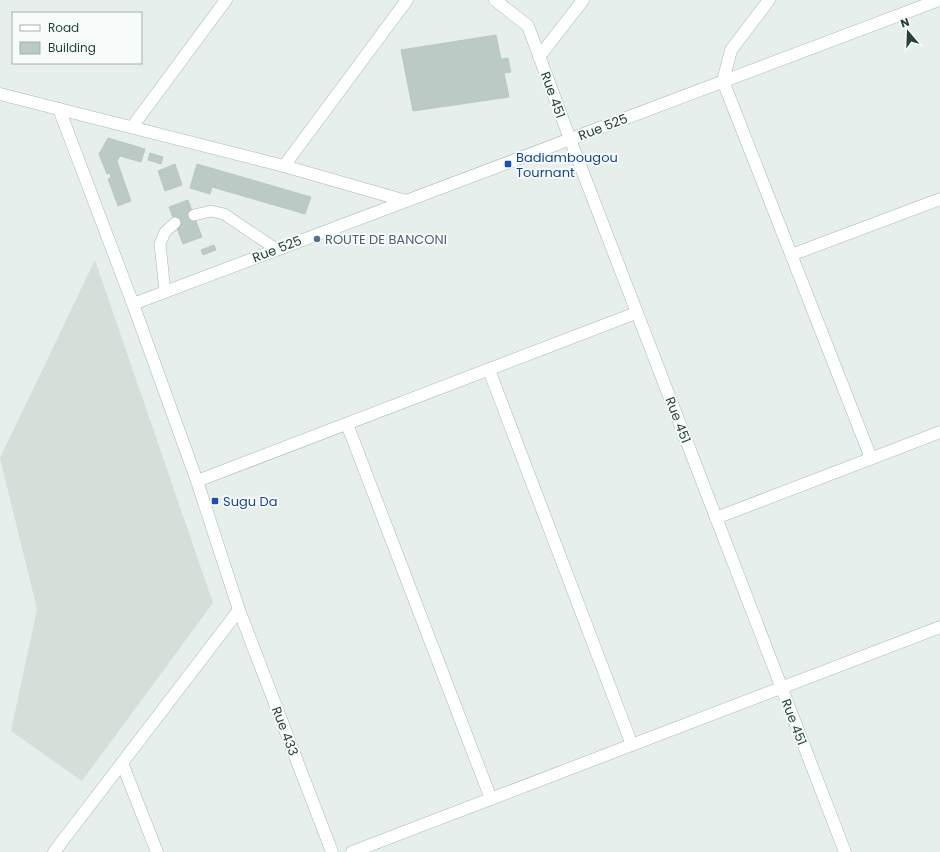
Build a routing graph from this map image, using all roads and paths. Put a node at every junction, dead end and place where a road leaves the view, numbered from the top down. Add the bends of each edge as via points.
1 (226, 0) edge
2 (407, 0) edge
3 (495, 0) edge
4 (583, 0) edge
5 (769, 0) edge
6 (939, 0) edge
7 (539, 57) junction
8 (723, 82) junction
9 (0, 94) edge
10 (59, 109) junction
11 (132, 127) junction
12 (570, 139) junction
13 (284, 166) junction
14 (940, 199) edge
15 (406, 201) junction
16 (194, 215) dead end
17 (175, 223) dead end
18 (276, 250) junction
19 (791, 255) junction
20 (165, 292) junction
21 (133, 304) junction
22 (636, 313) junction
23 (489, 370) junction
24 (347, 424) junction
25 (940, 432) edge
26 (871, 458) junction
27 (197, 481) junction
28 (716, 518) junction
29 (239, 610) junction
30 (940, 627) edge
31 (781, 688) junction
32 (632, 745) junction
33 (122, 763) junction
34 (491, 799) junction
35 (54, 852) edge
36 (156, 852) edge
37 (332, 852) edge
38 (352, 852) edge
39 (845, 852) edge

1 - 11 street
2 - 13 street
3 - 7 street, Rue 451 via 528,26
4 - 7 street
5 - 8 street via 731,50
6 - 8 street, Rue 525
7 - 12 street, Rue 451
8 - 12 street, Rue 525
8 - 19 street
9 - 10 street
10 - 11 street
10 - 21 street, Rue 433
11 - 13 street
12 - 15 street, Rue 525
12 - 22 street, Rue 451
13 - 15 street
14 - 19 street
15 - 18 street, Rue 525
16 - 18 lane via 211,211 224,214
17 - 20 lane via 165,232 160,244
18 - 20 street, Rue 525
19 - 26 street
20 - 21 street, Rue 525
21 - 27 street, Rue 433
22 - 23 street
22 - 28 street, Rue 451
23 - 24 street
23 - 32 street
24 - 27 street
24 - 34 street
25 - 26 street
26 - 28 street
27 - 29 street, Rue 433
28 - 31 street, Rue 451
29 - 33 street
29 - 37 street, Rue 433
30 - 31 street
31 - 32 street
31 - 39 street, Rue 451
32 - 34 street
33 - 35 street
33 - 36 street
34 - 38 street

